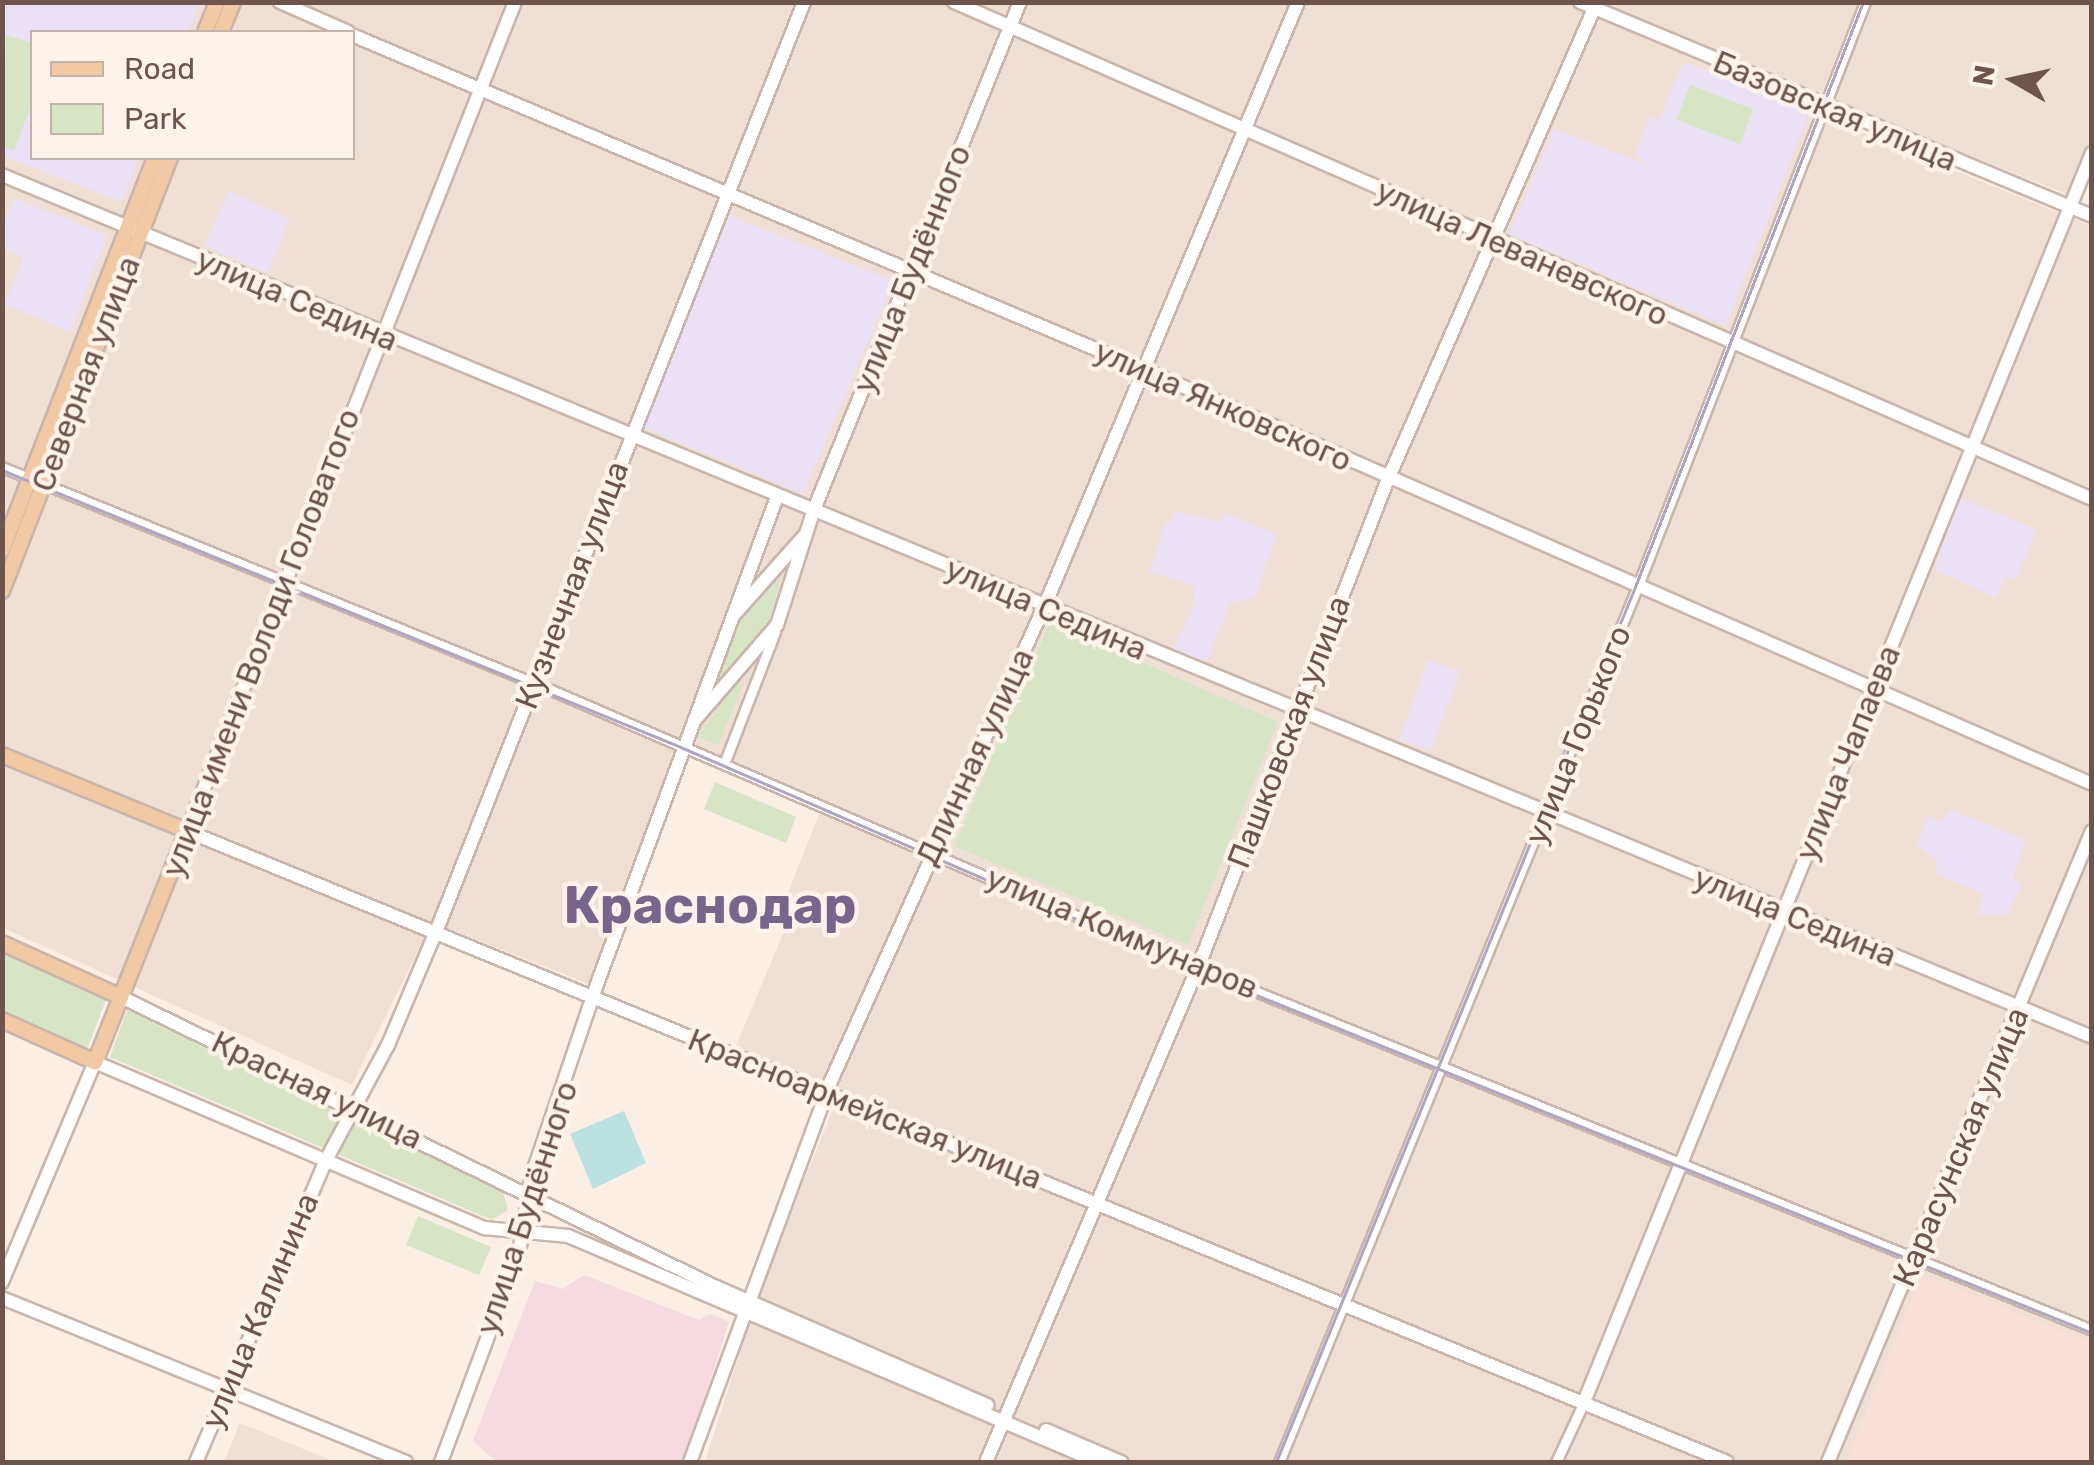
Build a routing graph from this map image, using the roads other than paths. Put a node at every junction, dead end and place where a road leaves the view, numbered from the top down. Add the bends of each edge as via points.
1 (218, 2) edge
2 (233, 2) edge
3 (280, 2) edge
4 (516, 2) edge
5 (804, 2) edge
6 (954, 2) edge
7 (1020, 2) edge
8 (1298, 2) edge
9 (1580, 2) edge
10 (1865, 2) edge
11 (1596, 6) edge
12 (1010, 27) junction
13 (207, 30) edge
14 (221, 30) edge
15 (341, 30) edge
16 (355, 36) edge
17 (481, 91) junction
18 (1824, 107) junction
19 (1244, 130) junction
20 (2092, 154) edge
21 (154, 160) edge
22 (169, 160) edge
23 (2, 175) edge
24 (727, 195) junction
25 (2069, 207) junction
26 (2092, 216) edge
27 (134, 229) junction
28 (1494, 240) junction
29 (912, 271) junction
30 (386, 338) junction
31 (1731, 345) junction
32 (1145, 370) junction
33 (630, 437) junction
34 (1971, 446) junction
35 (2, 467) edge
36 (1388, 479) junction
37 (37, 481) junction
38 (777, 497) junction
39 (2092, 499) edge
40 (813, 512) junction
41 (804, 536) junction
42 (2, 550) edge
43 (285, 580) junction
44 (1637, 588) junction
45 (2, 590) edge
46 (1044, 607) junction
47 (726, 624) junction
48 (778, 625) junction
49 (734, 676) junction
50 (534, 683) junction
51 (755, 688) junction
52 (1873, 691) junction
53 (1292, 712) junction
54 (689, 726) junction
55 (682, 746) junction
56 (2, 755) edge
57 (724, 764) junction
58 (2092, 784) edge
59 (1545, 816) junction
60 (187, 831) junction
61 (2092, 831) edge
62 (930, 852) junction
63 (1783, 912) junction
64 (435, 934) junction
65 (2, 943) edge
66 (1198, 968) junction
67 (121, 997) junction
68 (596, 1000) junction
69 (2020, 1009) junction
70 (2, 1020) edge
71 (2092, 1037) edge
72 (95, 1062) junction
73 (1445, 1064) junction
74 (827, 1093) junction
75 (356, 1110) junction
76 (326, 1160) junction
77 (1682, 1160) junction
78 (532, 1195) junction
79 (1095, 1204) junction
80 (524, 1234) junction
81 (629, 1243) junction
82 (1914, 1257) junction
83 (622, 1260) junction
84 (2, 1282) edge
85 (2, 1298) edge
86 (1345, 1303) junction
87 (746, 1305) junction
88 (2092, 1330) edge
89 (229, 1392) junction
90 (1584, 1402) junction
91 (1004, 1417) junction
92 (196, 1462) edge
93 (406, 1462) edge
94 (442, 1462) edge
95 (690, 1462) edge
96 (986, 1462) edge
97 (1098, 1462) edge
98 (1121, 1462) edge
99 (1279, 1462) edge
100 (1556, 1462) edge
101 (1727, 1462) edge
102 (1828, 1462) edge

1 - 13 main road
2 - 14 main road
3 - 15 street, улица Янковского
4 - 17 street, улица имени Володи Головатого
5 - 24 street, Кузнечная улица
6 - 12 street, улица Леваневского
7 - 12 street, улица Будённого
8 - 19 street, Длинная улица
9 - 11 street, Базовская улица
10 - 18 street, улица Горького
11 - 18 street, Базовская улица
11 - 28 street, Пашковская улица
12 - 19 street, улица Леваневского
12 - 29 street, улица Будённого
16 - 17 street, улица Янковского
17 - 24 street, улица Янковского
17 - 30 street, улица имени Володи Головатого
18 - 25 street, Базовская улица
18 - 31 street, улица Горького
19 - 28 street, улица Леваневского
19 - 32 street, Длинная улица
20 - 25 street, улица Чапаева
21 - 27 main road, Северная улица
22 - 27 main road, Северная улица
23 - 27 street, улица Седина
24 - 29 street, улица Янковского
24 - 33 street, Кузнечная улица
25 - 26 street, Базовская улица
25 - 34 street, улица Чапаева
27 - 30 street, улица Седина
27 - 37 main road, Северная улица
28 - 31 street, улица Леваневского
28 - 36 street, Пашковская улица
29 - 32 street, улица Янковского
29 - 40 street, улица Будённого
30 - 33 street, улица Седина
30 - 43 street, улица имени Володи Головатого
31 - 34 street, улица Леваневского
31 - 44 street, улица Горького
32 - 36 street, улица Янковского
32 - 46 street, Длинная улица
33 - 38 street, улица Седина
33 - 50 street, Кузнечная улица
34 - 39 street, улица Леваневского
34 - 52 street, улица Чапаева
35 - 37 street, улица Коммунаров
36 - 44 street, улица Янковского
36 - 53 street, Пашковская улица
37 - 42 main road, Северная улица
37 - 43 street, улица Коммунаров
37 - 45 main road, Северная улица
38 - 40 street, улица Седина
38 - 47 street, улица Будённого
40 - 41 street, улица Будённого
40 - 46 street, улица Седина
41 - 47 street, улица Будённого
41 - 48 street, улица Будённого
43 - 50 street, улица Коммунаров
43 - 60 street, улица имени Володи Головатого
44 - 52 street, улица Янковского
44 - 59 street, улица Горького
46 - 53 street, улица Седина
46 - 62 street, Длинная улица
47 - 54 street, улица Будённого
48 - 49 street, улица Будённого
48 - 51 street, улица Будённого
49 - 51 street via 746,677
49 - 54 street, улица Будённого
50 - 55 street, улица Коммунаров
50 - 64 street, Кузнечная улица
51 - 57 street, улица Будённого
52 - 58 street, улица Янковского
52 - 63 street, улица Чапаева
53 - 59 street, улица Седина
53 - 66 street, Пашковская улица
54 - 55 street, улица Будённого
55 - 57 street, улица Коммунаров
55 - 68 street, улица Будённого
56 - 60 main road, Красноармейская улица
57 - 62 street, улица Коммунаров
59 - 63 street, улица Седина
59 - 73 street, улица Горького
60 - 64 street, Красноармейская улица
60 - 67 main road, улица имени Володи Головатого
61 - 69 street, Карасунская улица
62 - 66 street, улица Коммунаров
62 - 74 street, Длинная улица
63 - 69 street, улица Седина
63 - 77 street, улица Чапаева
64 - 68 street, Красноармейская улица
64 - 75 street, Кузнечная улица
65 - 67 main road, Красная улица
66 - 73 street, улица Коммунаров
66 - 79 street, Пашковская улица
67 - 72 main road, улица имени Володи Головатого
67 - 75 street, Красная улица
68 - 74 street, Красноармейская улица
68 - 78 street, улица Будённого via 531,1178
69 - 71 street, улица Седина
69 - 82 street, Карасунская улица
70 - 72 main road, Красная улица
72 - 76 street, Красная улица
72 - 84 street, улица имени Володи Головатого
73 - 77 street, улица Коммунаров
73 - 86 street, улица Горького
74 - 79 street, Красноармейская улица
74 - 87 street, Длинная улица
75 - 76 street, Кузнечная улица
75 - 78 street, Красная улица
76 - 80 street, Красная улица via 485,1228
76 - 89 street, улица Калинина
77 - 82 street, улица Коммунаров
77 - 90 street, улица Чапаева
78 - 80 street, улица Будённого
78 - 81 street, Красная улица
79 - 86 street, Красноармейская улица
79 - 91 street, Пашковская улица
80 - 83 street, Красная улица via 568,1236
80 - 94 street, улица Будённого
81 - 83 street
81 - 87 street, Красная улица
82 - 88 street, улица Коммунаров
82 - 102 street, Карасунская улица
83 - 87 street, Красная улица
85 - 89 street
86 - 90 street, Красноармейская улица
86 - 99 street, улица Горького
87 - 91 street, Красная улица
87 - 95 street, Длинная улица
89 - 92 street, улица Калинина
89 - 93 street
90 - 100 street, улица Чапаева
90 - 101 street, Красноармейская улица
91 - 96 street, Пашковская улица
91 - 97 street, Красная улица
91 - 98 street, Красная улица

